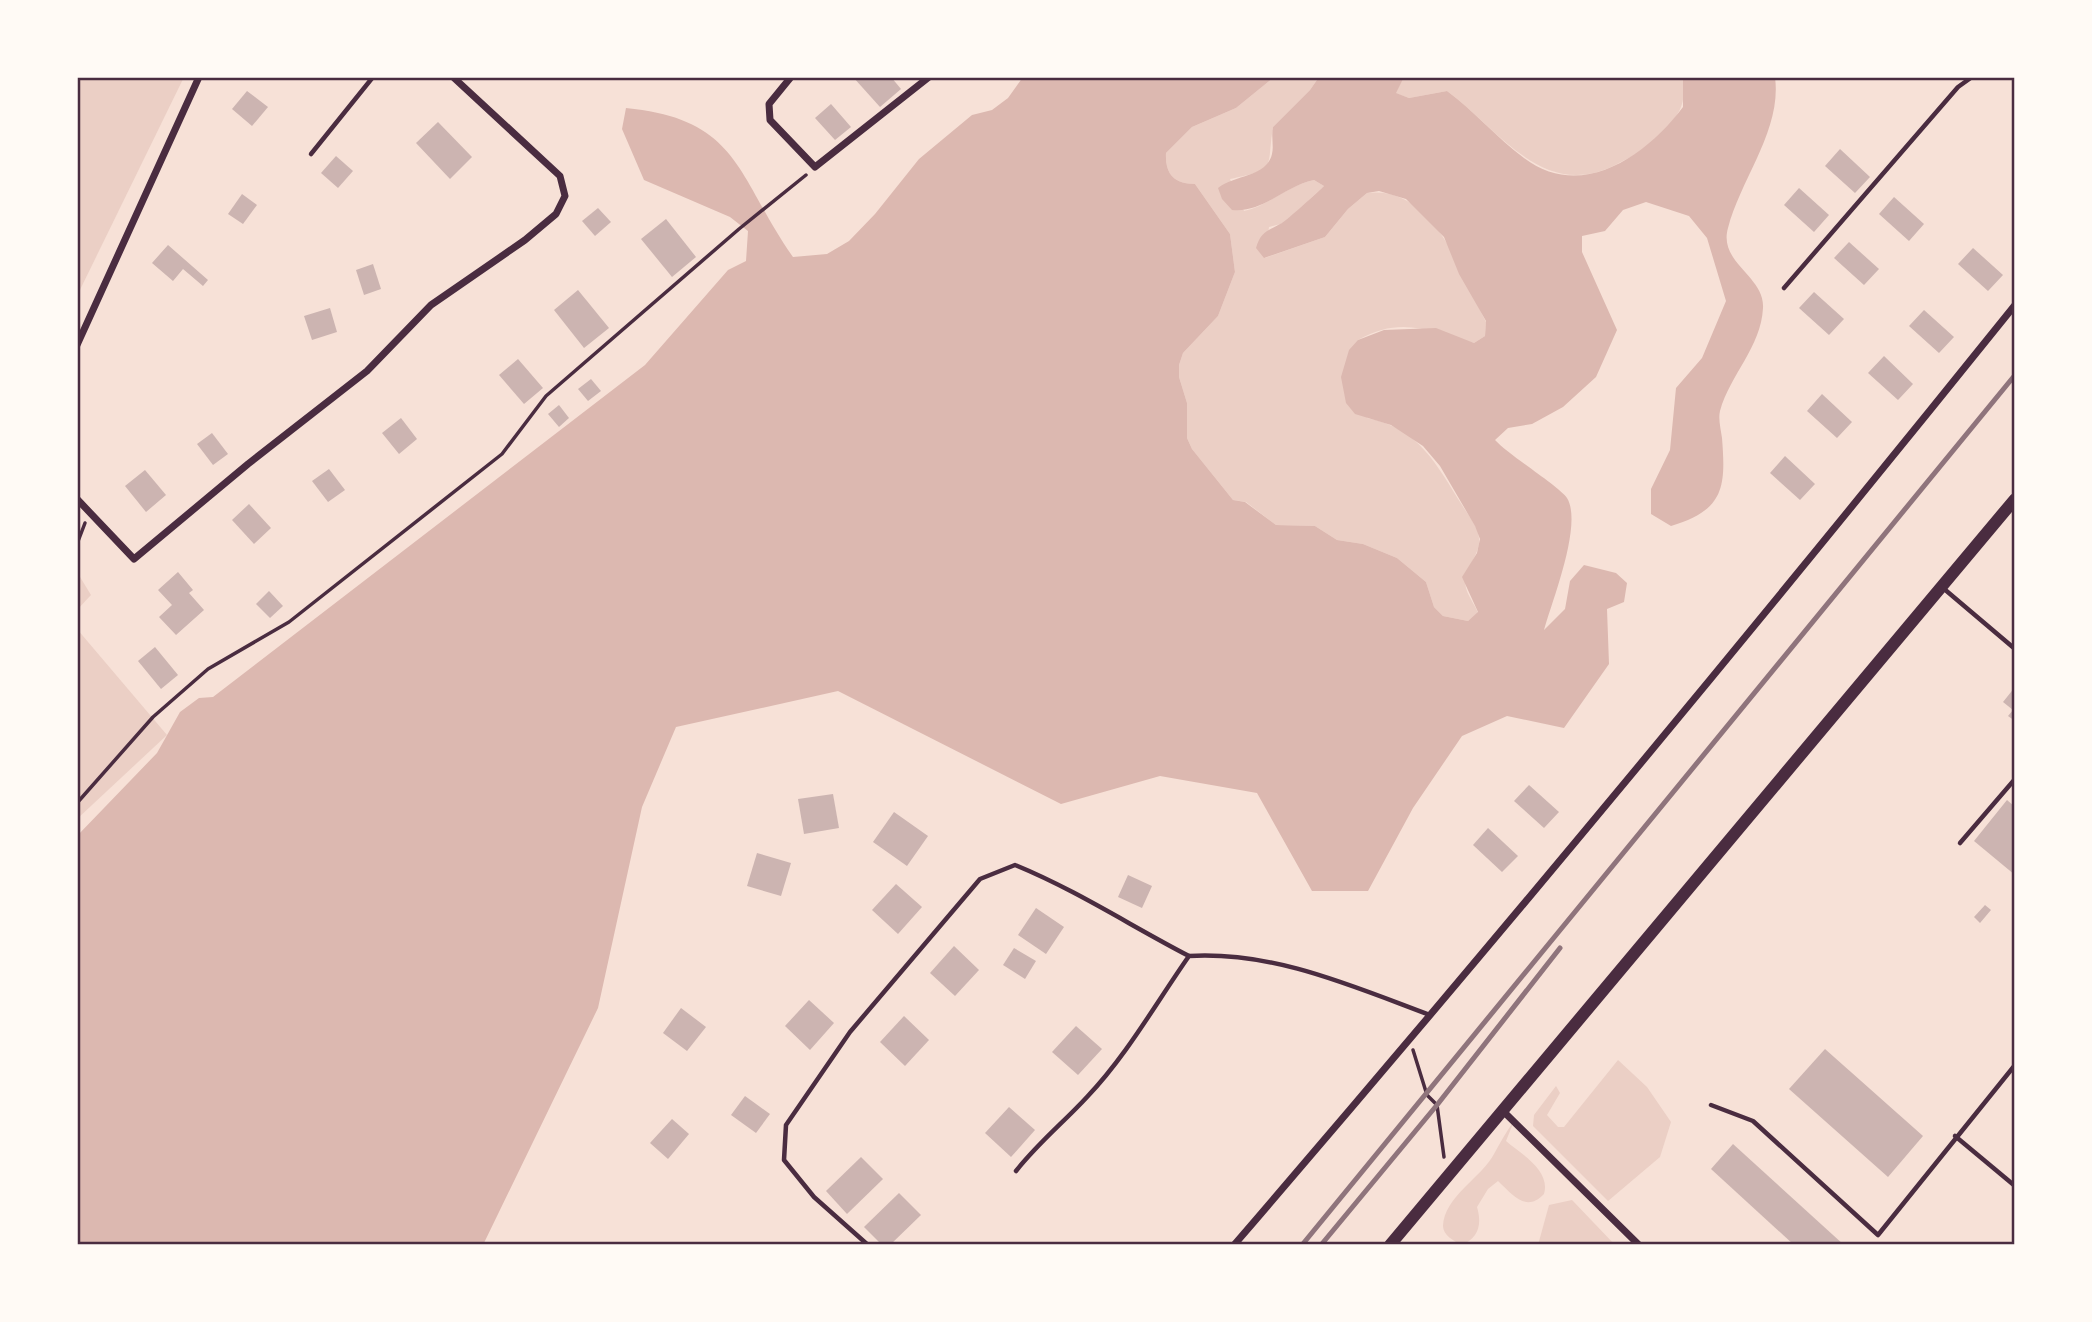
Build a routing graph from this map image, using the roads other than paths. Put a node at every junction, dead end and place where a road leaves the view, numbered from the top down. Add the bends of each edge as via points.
1 (199, 77) edge
2 (373, 77) edge
3 (453, 77) edge
4 (791, 77) edge
5 (929, 77) edge
6 (1972, 77) edge
7 (311, 154) dead end
8 (1784, 288) dead end
9 (2015, 305) edge
10 (77, 345) edge
11 (77, 499) edge
12 (2015, 499) edge
13 (1942, 587) junction
14 (2015, 649) edge
15 (2015, 779) edge
16 (1960, 843) dead end
17 (1189, 956) junction
18 (1431, 1015) junction
19 (2015, 1065) edge
20 (1711, 1105) dead end
21 (1502, 1110) junction
22 (1955, 1136) junction
23 (1016, 1171) dead end
24 (2015, 1186) edge
25 (868, 1245) edge
26 (1234, 1245) edge
27 (1390, 1245) edge
28 (1639, 1245) edge

1 - 10 street
2 - 7 lane
3 - 11 street via 560,176 565,197 556,214 431,304 367,371 134,559
4 - 5 street via 769,104 770,120 815,167
6 - 8 lane via 1958,87
9 - 18 street
12 - 13 main road
13 - 14 lane
13 - 21 main road
15 - 16 lane
17 - 18 lane via 1214,954 1299,966
17 - 23 lane via 1118,1059
17 - 25 lane via 1058,883 1015,865 980,880 850,1032 786,1125 784,1160 814,1198
18 - 26 street
19 - 22 lane
20 - 22 lane via 1753,1121 1878,1235
21 - 27 main road
21 - 28 street
22 - 24 lane

